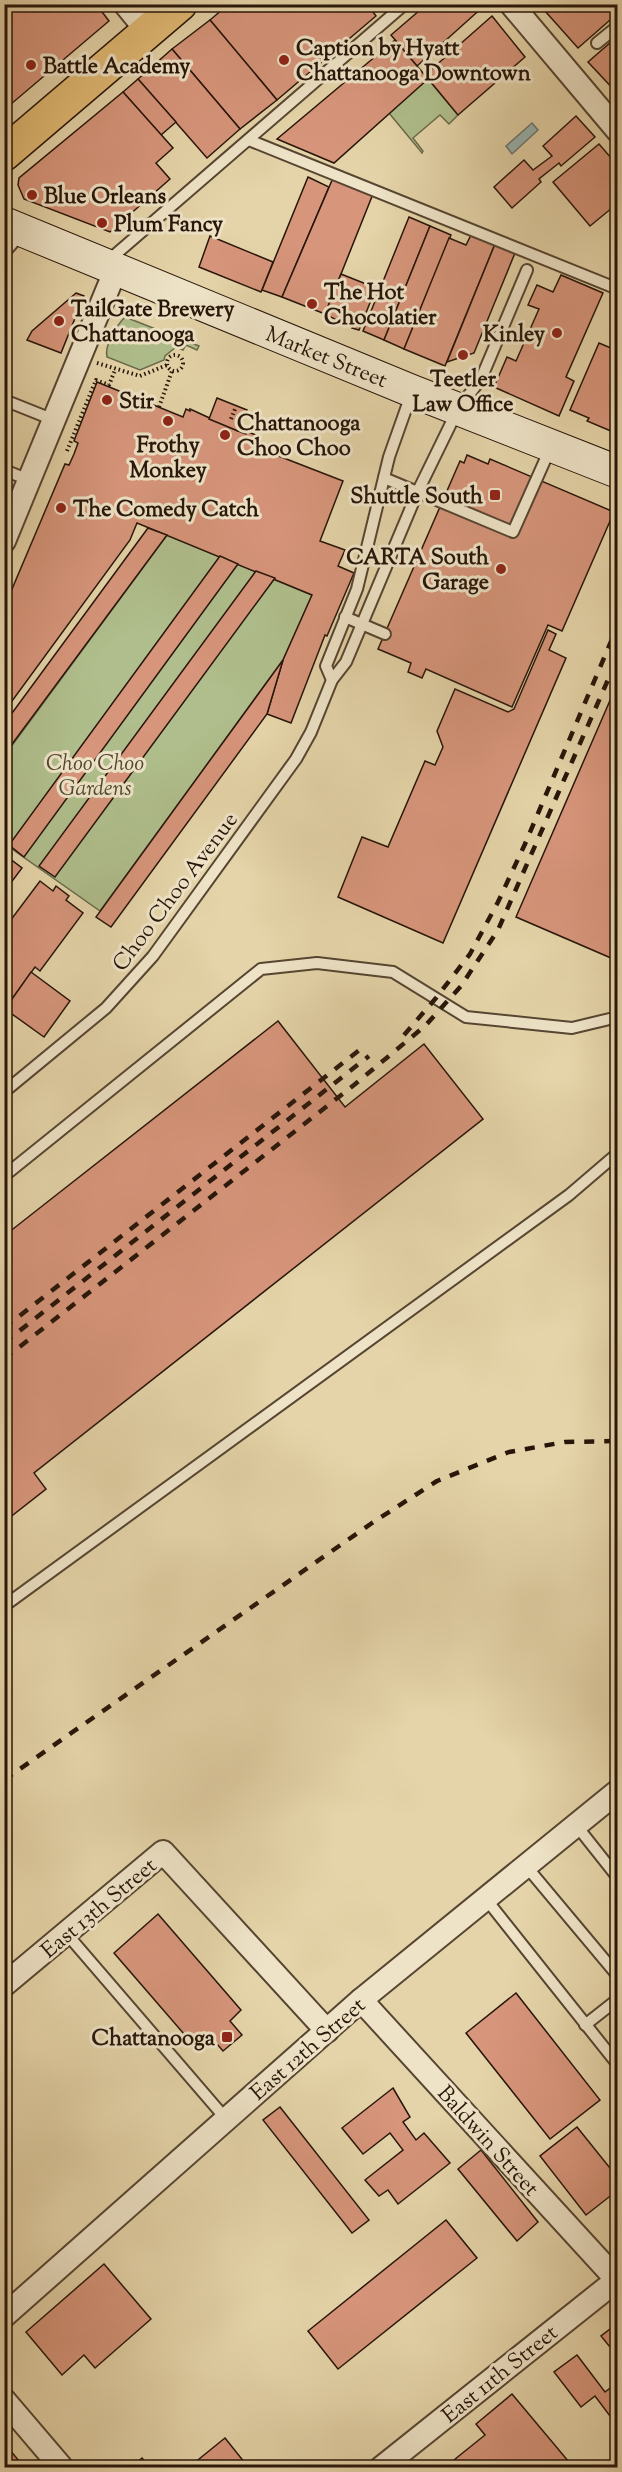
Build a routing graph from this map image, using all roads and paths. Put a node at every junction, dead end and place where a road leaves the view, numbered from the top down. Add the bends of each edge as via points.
1 (125, 4) edge
2 (180, 4) edge
3 (405, 4) edge
4 (511, 4) edge
5 (618, 26) edge
6 (148, 32) junction
7 (597, 43) dead end
8 (618, 131) edge
9 (249, 140) junction
10 (4, 154) edge
11 (11, 236) edge
12 (110, 267) junction
13 (527, 270) dead end
14 (618, 289) edge
15 (100, 364) dead end
16 (167, 365) junction
17 (115, 370) junction
18 (172, 371) junction
19 (412, 391) junction
20 (4, 400) edge
21 (159, 407) dead end
22 (235, 409) dead end
23 (458, 409) junction
24 (231, 419) dead end
25 (54, 420) junction
26 (551, 446) junction
27 (67, 451) dead end
28 (4, 470) edge
29 (618, 472) edge
30 (384, 478) junction
31 (29, 480) junction
32 (418, 491) junction
33 (4, 541) edge
34 (345, 617) junction
35 (362, 624) junction
36 (385, 634) dead end
37 (332, 680) junction
38 (618, 1017) edge
39 (4, 1092) edge
40 (618, 1153) edge
41 (4, 1176) edge
42 (4, 1606) edge
43 (618, 1791) edge
44 (576, 1825) junction
45 (526, 1866) junction
46 (618, 1878) edge
47 (486, 1899) junction
48 (66, 1933) junction
49 (618, 1976) edge
50 (4, 1986) edge
51 (618, 1999) edge
52 (361, 2000) junction
53 (585, 2025) junction
54 (327, 2031) junction
55 (618, 2065) edge
56 (226, 2119) junction
57 (617, 2280) edge
58 (4, 2316) edge
59 (4, 2400) edge
60 (62, 2468) edge
61 (381, 2468) edge

1 - 6 street
2 - 6 main road
3 - 9 lane
4 - 8 street
5 - 7 lane
6 - 10 main road
9 - 12 lane
9 - 14 lane
11 - 12 main road, Market Street
12 - 19 main road, Market Street
12 - 25 street
13 - 23 lane, Choo Choo Avenue via 481,379
15 - 17 path
16 - 17 path via 140,376
16 - 18 path
16 - 18 path via 172,355 182,358 181,369
17 - 27 path via 109,386 96,380
18 - 21 path
19 - 23 main road, Market Street
19 - 30 lane, Choo Choo Avenue
20 - 25 lane
22 - 24 path
23 - 26 main road, Market Street
23 - 32 lane, Choo Choo Avenue
25 - 31 street
26 - 29 main road, Market Street
26 - 32 lane via 513,532
28 - 31 lane
30 - 32 lane
30 - 34 lane, Choo Choo Avenue via 361,576
31 - 33 street
32 - 35 lane, Choo Choo Avenue
34 - 35 lane
34 - 37 lane, Choo Choo Avenue via 326,666
35 - 36 lane
35 - 37 lane, Choo Choo Avenue via 346,662
37 - 39 lane, Choo Choo Avenue via 296,759 153,956 106,1008
38 - 41 lane via 572,1028 466,1017 393,972 317,963 261,969
40 - 42 lane via 569,1195
43 - 44 street, East 12th Street
44 - 45 street, East 12th Street
44 - 46 lane
45 - 47 street, East 12th Street
45 - 49 lane
47 - 52 street, East 12th Street
47 - 53 lane
48 - 50 street, East 13th Street
48 - 54 street, East 13th Street via 163,1852
48 - 56 lane
51 - 53 lane
52 - 54 street, East 12th Street
52 - 57 street, Baldwin Street
53 - 55 lane
54 - 56 street, East 12th Street
56 - 58 street, East 12th Street
57 - 61 street, East 11th Street
59 - 60 street

